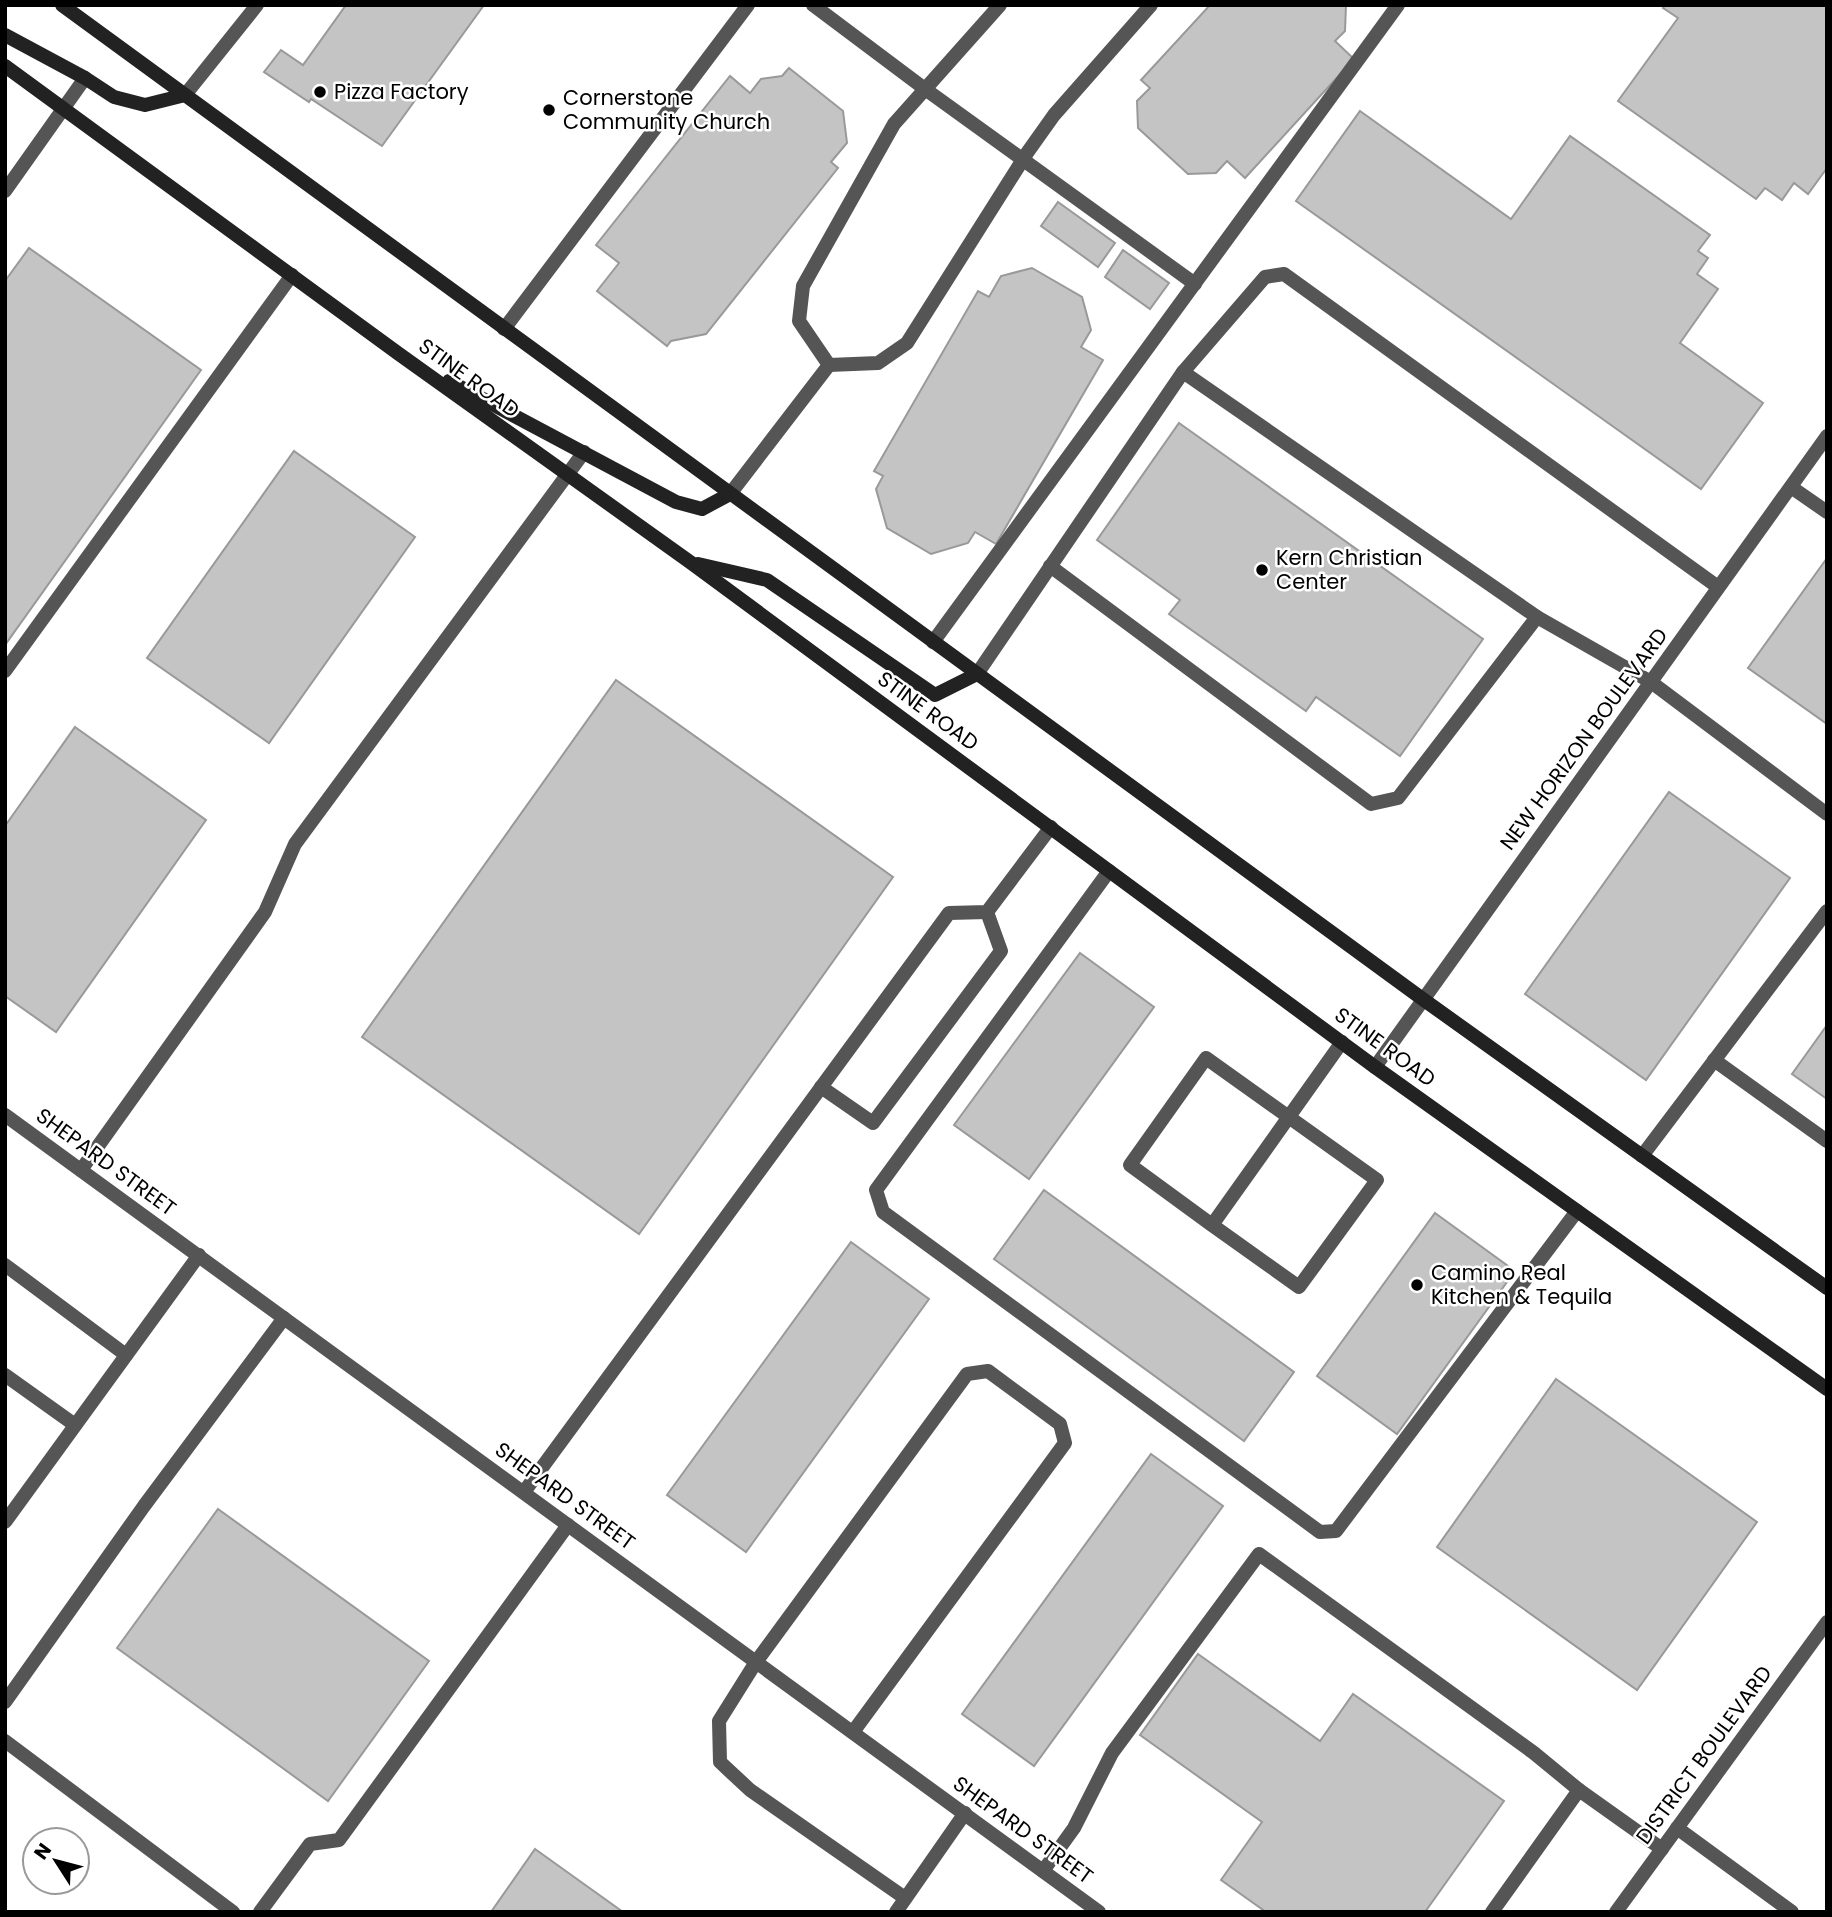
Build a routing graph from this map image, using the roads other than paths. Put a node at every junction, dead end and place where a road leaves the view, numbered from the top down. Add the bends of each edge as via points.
1 (62, 5) edge
2 (748, 5) edge
3 (813, 5) edge
4 (1000, 5) edge
5 (1151, 5) edge
6 (1398, 5) edge
7 (256, 6) edge
8 (5, 35) edge
9 (5, 66) edge
10 (85, 78) junction
11 (925, 89) junction
12 (185, 95) junction
13 (64, 108) junction
14 (1023, 160) junction
15 (5, 191) edge
16 (292, 275) junction
17 (1195, 284) junction
18 (504, 329) junction
19 (399, 354) junction
20 (829, 365) junction
21 (1183, 372) junction
22 (1827, 436) edge
23 (584, 452) junction
24 (568, 474) junction
25 (1791, 486) junction
26 (730, 494) junction
27 (1827, 512) edge
28 (690, 562) junction
29 (1050, 566) junction
30 (1718, 587) junction
31 (1537, 617) junction
32 (933, 642) junction
33 (5, 671) edge
34 (977, 674) junction
35 (1651, 682) junction
36 (1827, 814) edge
37 (1051, 827) junction
38 (1109, 871) junction
39 (1827, 911) edge
40 (987, 912) junction
41 (1424, 1000) junction
42 (1342, 1042) junction
43 (1714, 1060) junction
44 (1375, 1067) junction
45 (821, 1087) junction
46 (5, 1115) edge
47 (1290, 1117) junction
48 (1827, 1141) edge
49 (1642, 1156) junction
50 (80, 1170) junction
51 (1577, 1211) junction
52 (1212, 1225) junction
53 (199, 1255) junction
54 (5, 1265) edge
55 (1827, 1288) edge
56 (284, 1318) junction
57 (126, 1355) junction
58 (5, 1375) edge
59 (1827, 1389) edge
60 (75, 1425) junction
61 (524, 1492) junction
62 (5, 1521) edge
63 (568, 1525) junction
64 (1827, 1622) edge
65 (756, 1662) junction
66 (5, 1702) edge
67 (853, 1732) junction
68 (5, 1741) edge
69 (1579, 1790) junction
70 (965, 1813) junction
71 (1677, 1828) junction
72 (1662, 1849) junction
73 (1043, 1871) junction
74 (905, 1898) junction
75 (233, 1912) edge
76 (260, 1912) edge
77 (896, 1912) edge
78 (1099, 1912) edge
79 (1492, 1912) edge
80 (1616, 1912) edge
81 (1792, 1912) edge

1 - 12 main road
2 - 18 street
3 - 11 street
4 - 11 street
5 - 14 street via 1054,115
6 - 17 street
7 - 12 street
8 - 10 main road
9 - 13 main road, STINE ROAD
10 - 12 main road via 114,97 145,105
10 - 13 street
11 - 14 street
11 - 20 street via 894,124 803,286 799,321
12 - 18 main road
13 - 15 street
13 - 16 main road, STINE ROAD
14 - 17 street
14 - 20 street via 907,343 878,363
16 - 19 main road, STINE ROAD
16 - 33 street
17 - 32 street
18 - 26 main road
19 - 23 main road
19 - 24 main road, STINE ROAD
20 - 26 street
21 - 29 street
21 - 30 street via 1265,277 1283,274
21 - 31 street
22 - 25 street, NEW HORIZON BOULEVARD
23 - 24 street
23 - 26 main road via 676,502 702,509
24 - 28 main road, STINE ROAD
24 - 50 street via 295,844 265,912
25 - 27 street
25 - 30 street, NEW HORIZON BOULEVARD
26 - 32 main road
28 - 34 main road via 767,580 935,695
28 - 37 main road, STINE ROAD
29 - 31 street via 1371,804 1398,798
29 - 34 street
30 - 35 street, NEW HORIZON BOULEVARD
31 - 35 street
32 - 34 main road
34 - 41 main road
35 - 36 street
35 - 41 street, NEW HORIZON BOULEVARD
37 - 38 main road, STINE ROAD
37 - 40 street
38 - 42 main road, STINE ROAD
38 - 51 street via 876,1190 883,1212 1320,1532 1336,1531
39 - 43 street
40 - 45 street via 949,913
40 - 45 street via 1001,951 873,1124
41 - 44 street, NEW HORIZON BOULEVARD
41 - 49 main road
42 - 44 main road, STINE ROAD
42 - 47 street
43 - 48 street
43 - 49 street
44 - 51 main road, STINE ROAD
45 - 61 street
46 - 50 street, SHEPARD STREET
47 - 52 street
47 - 52 street via 1206,1058 1130,1165
47 - 52 street via 1377,1180 1315,1266 1299,1287
49 - 55 main road
50 - 53 street, SHEPARD STREET
51 - 59 main road, STINE ROAD
53 - 56 street, SHEPARD STREET
53 - 57 street
54 - 57 street
56 - 61 street, SHEPARD STREET
56 - 66 street
57 - 60 street
58 - 60 street
60 - 62 street
61 - 63 street, SHEPARD STREET
63 - 65 street, SHEPARD STREET
63 - 76 street via 339,1840 310,1844
64 - 71 street, DISTRICT BOULEVARD
65 - 67 street, SHEPARD STREET
65 - 67 street via 967,1374 988,1371 1060,1424 1065,1443
65 - 74 street via 719,1721 720,1762 750,1790
67 - 70 street, SHEPARD STREET
68 - 75 street
69 - 72 street
69 - 73 street via 1259,1554 1112,1754 1074,1828
69 - 79 street
70 - 73 street, SHEPARD STREET
70 - 74 street
71 - 72 street, DISTRICT BOULEVARD
71 - 81 street
72 - 80 street, DISTRICT BOULEVARD
73 - 78 street, SHEPARD STREET
74 - 77 street

